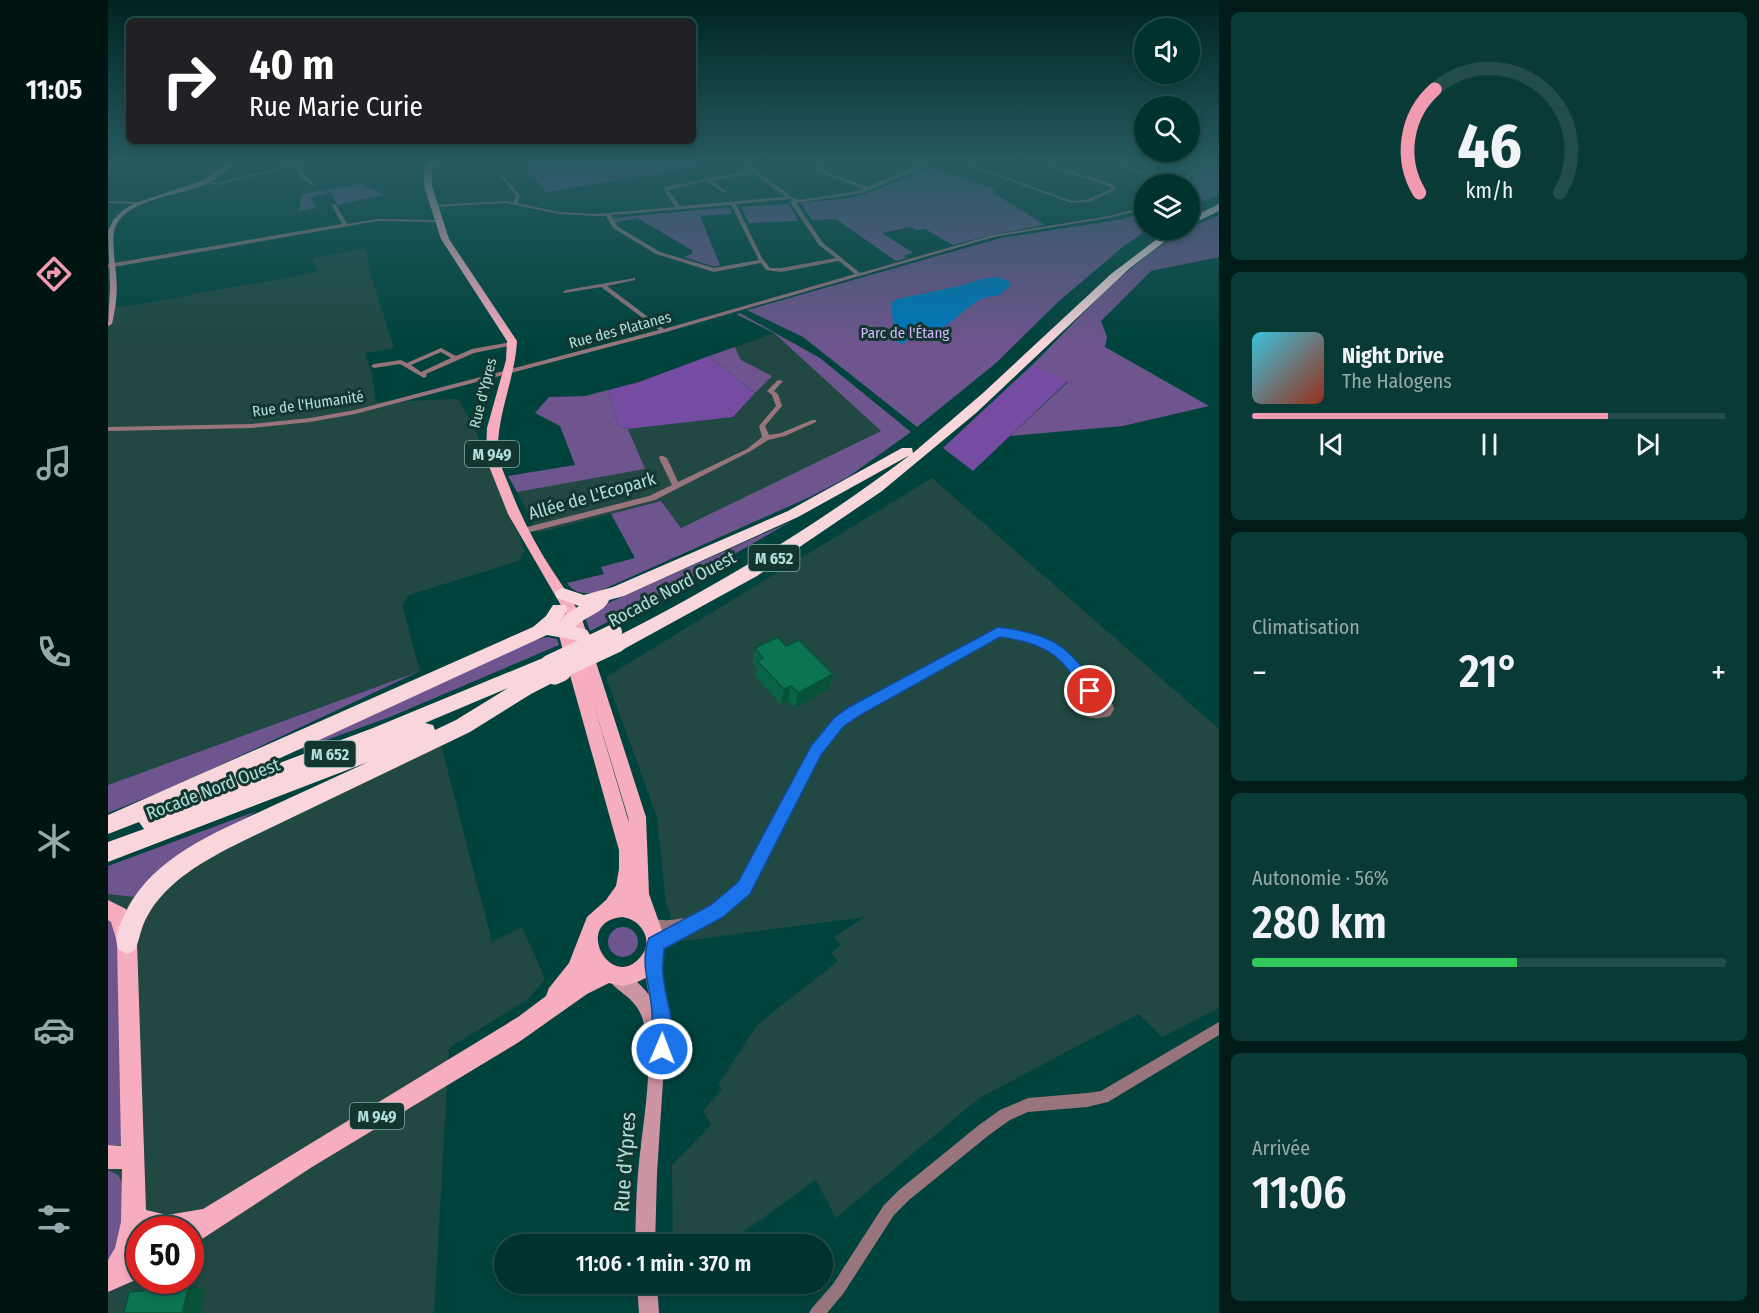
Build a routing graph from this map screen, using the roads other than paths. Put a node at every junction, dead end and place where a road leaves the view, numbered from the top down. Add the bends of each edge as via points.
1 (116, 221) edge
2 (343, 221) edge
3 (370, 221) edge
4 (438, 221) edge
5 (612, 221) edge
6 (741, 221) edge
7 (805, 221) edge
8 (1083, 221) edge
9 (345, 225) junction
10 (1148, 240) edge
11 (1161, 240) edge
12 (839, 259) junction
13 (761, 261) junction
14 (110, 265) edge
15 (860, 275) junction
16 (633, 279) dead end
17 (602, 285) junction
18 (566, 292) dead end
19 (108, 324) edge
20 (664, 331) junction
21 (512, 344) junction
22 (455, 358) junction
23 (407, 365) junction
24 (374, 366) dead end
25 (508, 372) junction
26 (780, 381) dead end
27 (814, 421) dead end
28 (108, 429) edge
29 (938, 432) junction
30 (766, 438) junction
31 (913, 451) junction
32 (663, 459) dead end
33 (676, 486) junction
34 (523, 531) junction
35 (618, 592) junction
36 (568, 619) junction
37 (551, 669) junction
38 (524, 689) junction
39 (1090, 691) dead end
40 (108, 825) edge
41 (108, 836) edge
42 (108, 852) edge
43 (108, 909) edge
44 (606, 913) junction
45 (709, 915) junction
46 (650, 921) junction
47 (588, 938) junction
48 (127, 942) junction
49 (655, 946) junction
50 (611, 974) junction
51 (535, 1017) junction
52 (1219, 1028) edge
53 (655, 1083) junction
54 (108, 1156) edge
55 (133, 1158) junction
56 (216, 1213) junction
57 (134, 1216) edge
58 (204, 1218) edge
59 (204, 1222) edge
60 (645, 1234) edge
61 (126, 1254) edge
62 (126, 1271) edge
63 (108, 1279) edge
64 (648, 1294) edge
65 (649, 1313) edge
66 (817, 1313) edge

1 - 14 street via 110,235
2 - 9 street
3 - 9 street
4 - 21 main road, Rue d'Ypres via 447,244
5 - 13 street via 652,251 714,270
6 - 13 street
7 - 12 street via 815,237
8 - 15 street, Rue des Platanes via 993,236
9 - 14 street
10 - 29 highway, Rocade Nord Ouest / M 652 via 1109,268
11 - 29 highway, Rocade Nord Ouest / M 652 via 1128,263
12 - 13 street via 775,271
12 - 15 street
14 - 19 street via 114,300
15 - 20 street, Rue des Platanes
16 - 17 street
17 - 18 street
17 - 20 street
20 - 25 street, Rue des Platanes
21 - 22 street
21 - 25 main road, Rue d'Ypres / M 949
22 - 23 street via 441,350
22 - 23 street via 424,376
23 - 24 street via 401,362
25 - 28 street, Rue de l'Humanité via 310,420 243,427
25 - 34 main road, Rue d'Ypres / M 949 via 493,428 492,452 504,494
26 - 30 street via 771,391 779,406 762,426
27 - 30 street, Allée de L'Ecopark
29 - 31 highway, Rocade Nord Ouest / M 652
30 - 33 street, Allée de L'Ecopark
31 - 35 highway via 793,514
31 - 37 highway, Rocade Nord Ouest / M 652, bridge via 863,499 776,557 703,600
32 - 33 street
33 - 34 street, Allée de L'Ecopark via 652,498
34 - 36 main road, Rue d'Ypres / M 949
35 - 36 highway
35 - 36 highway via 583,601
36 - 40 highway
36 - 44 main road, Rue d'Ypres / M 949 via 628,850 625,891
36 - 46 main road, Rue d'Ypres / M 949 via 637,817 638,892
37 - 38 highway, Rocade Nord Ouest / M 652
37 - 41 highway, Rocade Nord Ouest / M 652
38 - 42 highway, Rocade Nord Ouest / M 652 via 376,752
38 - 48 highway via 464,726 194,856 146,899 134,917
39 - 45 street via 1074,665 1051,646 1029,636 998,632 854,711 821,741 744,888
43 - 48 main road via 119,916
44 - 46 main road via 631,909
44 - 47 main road via 594,924
45 - 46 street via 675,926
45 - 49 street
46 - 49 main road
47 - 50 main road via 591,958
47 - 51 main road, M 949 via 576,970
48 - 55 main road
49 - 50 main road via 648,963 639,970
49 - 53 street, Rue d'Ypres via 654,982 663,1023
50 - 51 main road, M 949 via 579,986
50 - 53 street, Rue d'Ypres via 637,993 648,1012
51 - 56 main road, M 949 via 510,1036
52 - 66 street via 1103,1097 1028,1105 995,1122 889,1210 838,1289
53 - 60 street, Rue d'Ypres
54 - 55 main road
55 - 57 main road
56 - 58 main road, M 949
56 - 59 main road, M 949
61 - 63 main road
62 - 63 main road
64 - 65 street

